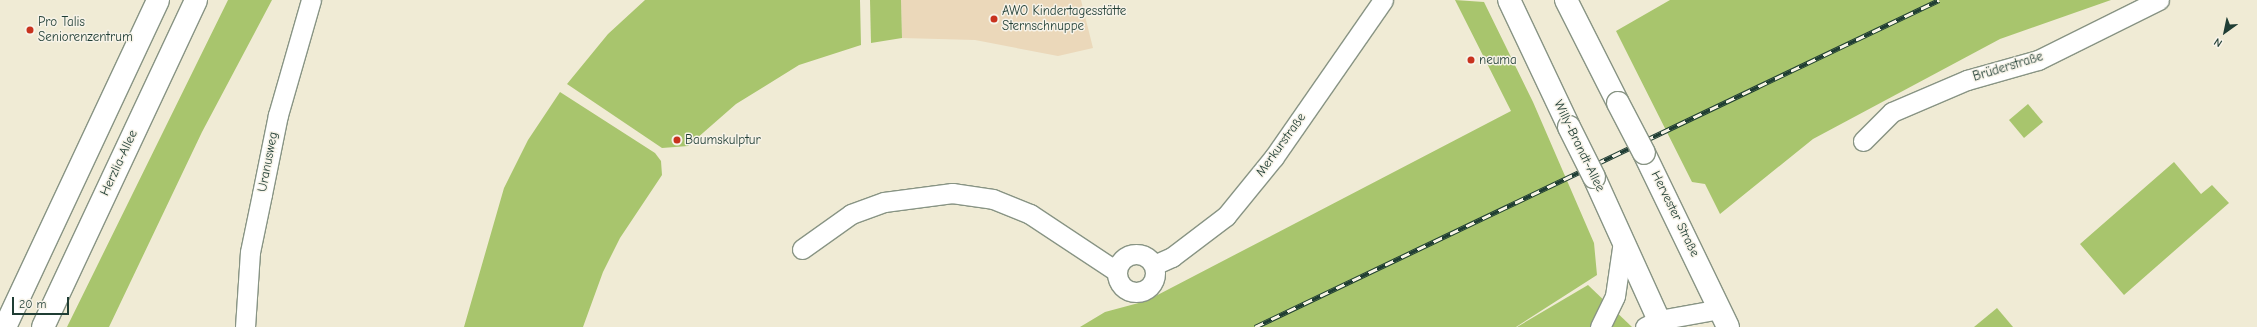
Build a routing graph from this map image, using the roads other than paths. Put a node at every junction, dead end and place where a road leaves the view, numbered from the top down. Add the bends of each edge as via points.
1 (158, 0) edge
2 (196, 0) edge
3 (311, 0) edge
4 (1383, 0) edge
5 (1509, 0) edge
6 (1566, 0) edge
7 (2159, 0) edge
8 (1863, 141) dead end
9 (1623, 241) junction
10 (802, 250) dead end
11 (1154, 265) junction
12 (1116, 271) junction
13 (1724, 318) edge
14 (1655, 325) edge
15 (5, 327) edge
16 (43, 327) edge
17 (245, 327) edge
18 (1600, 327) edge
19 (1694, 327) edge

1 - 15 main road
2 - 16 main road, Herzlia-Allee
3 - 17 street, Uranusweg via 278,115 260,201 250,252
4 - 11 street, Merkurstraße via 1274,157 1226,216 1172,257
5 - 9 main road, Willy-Brandt-Allee, bridge
6 - 13 main road, Hervester Straße, bridge
7 - 8 street, Brüderstraße via 2038,60 1967,80 1892,112
9 - 14 main road, Willy-Brandt-Allee via 1647,293
9 - 18 street via 1615,296
10 - 12 street via 851,214 884,202 952,193 993,199 1030,214
11 - 12 street via 1147,257 1128,255
11 - 12 street via 1152,285 1133,293 1118,281
13 - 14 street
13 - 19 street

